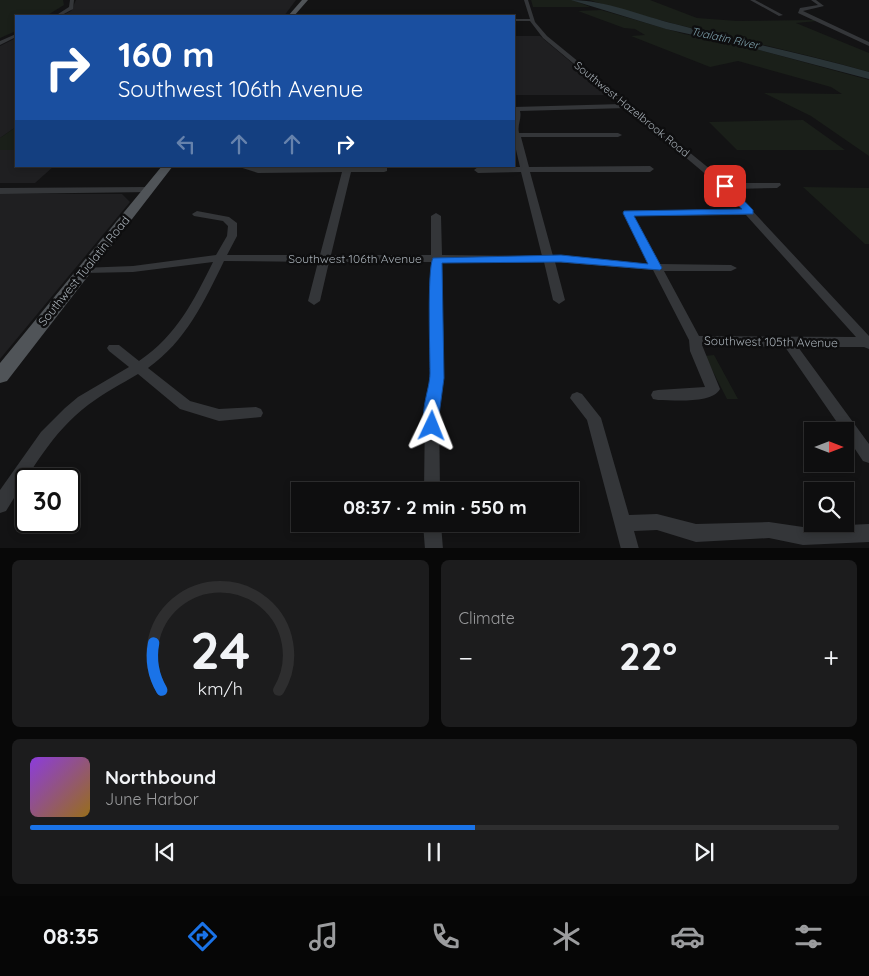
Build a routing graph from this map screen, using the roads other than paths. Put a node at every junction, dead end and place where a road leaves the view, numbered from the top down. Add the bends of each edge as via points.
1 (72, 0) edge
2 (305, 0) edge
3 (526, 0) edge
4 (752, 0) edge
5 (813, 0) edge
6 (818, 0) edge
7 (59, 15) edge
8 (292, 15) edge
9 (781, 15) dead end
10 (812, 17) junction
11 (515, 20) edge
12 (532, 20) junction
13 (15, 36) edge
14 (0, 43) edge
15 (869, 44) edge
16 (629, 106) junction
17 (515, 124) edge
18 (515, 135) edge
19 (618, 135) dead end
20 (167, 167) edge
21 (254, 167) edge
22 (268, 168) edge
23 (348, 168) edge
24 (384, 169) dead end
25 (524, 169) junction
26 (650, 169) dead end
27 (478, 170) dead end
28 (777, 185) dead end
29 (725, 186) junction
30 (0, 190) edge
31 (148, 190) junction
32 (750, 212) junction
33 (197, 214) dead end
34 (436, 216) dead end
35 (219, 258) junction
36 (325, 260) junction
37 (437, 260) junction
38 (549, 260) junction
39 (656, 268) junction
40 (731, 268) dead end
41 (85, 270) junction
42 (559, 300) dead end
43 (314, 301) dead end
44 (695, 340) junction
45 (789, 343) junction
46 (868, 343) edge
47 (114, 348) dead end
48 (139, 367) junction
49 (0, 376) edge
50 (658, 395) dead end
51 (577, 398) dead end
52 (256, 414) dead end
53 (869, 456) edge
54 (432, 482) edge
55 (0, 505) edge
56 (623, 523) junction
57 (433, 532) edge
58 (869, 533) edge
59 (434, 548) edge
60 (630, 548) edge

1 - 7 street via 71,8
2 - 8 main road
3 - 12 street, Southwest Hazelbrook Road
4 - 9 street
5 - 10 street via 822,6 800,11
6 - 10 street via 828,6 806,11
10 - 15 street
11 - 12 street
12 - 16 street, Southwest Hazelbrook Road via 546,38
13 - 14 street
16 - 17 street via 516,108 518,117
16 - 29 street, Southwest Hazelbrook Road
18 - 19 street
18 - 25 street
20 - 31 main road, Southwest Tualatin Road
21 - 22 street
22 - 23 street
23 - 24 street
23 - 36 street
25 - 26 street
25 - 27 street
25 - 38 street
28 - 29 street
29 - 32 street, Southwest Hazelbrook Road
30 - 31 street
31 - 41 main road, Southwest Tualatin Road
32 - 39 street via 628,213
32 - 46 street, Southwest Hazelbrook Road
33 - 35 street via 226,219 233,225 232,236
34 - 37 street
35 - 36 street, Southwest 106th Avenue
35 - 41 street, Southwest 106th Avenue via 133,269
35 - 48 street via 176,337
36 - 37 street, Southwest 106th Avenue
36 - 43 street
37 - 38 street, Southwest 106th Avenue
37 - 54 street via 437,378 432,409
38 - 39 street, Southwest 106th Avenue via 583,260
38 - 42 street
39 - 40 street, Southwest 106th Avenue
39 - 44 street
41 - 49 main road, Southwest Tualatin Road
44 - 45 street, Southwest 105th Avenue
44 - 50 street, Southwest 105th Avenue via 712,392
45 - 46 street, Southwest 105th Avenue
45 - 53 street
47 - 48 street
48 - 52 street via 185,405 219,415
48 - 55 street via 81,402 42,440
51 - 56 street via 594,418
56 - 58 street via 657,522 696,533 769,530 803,536
56 - 60 street
57 - 59 street

